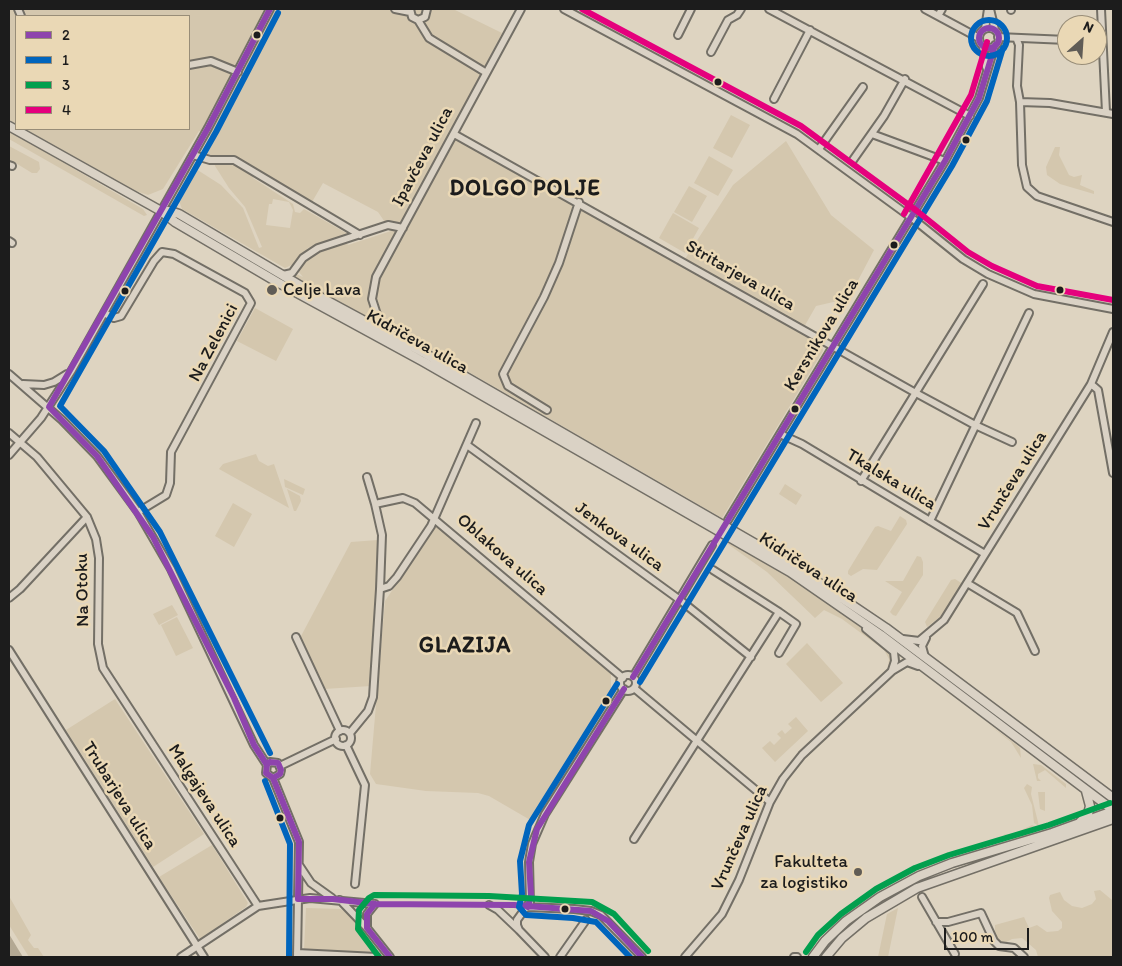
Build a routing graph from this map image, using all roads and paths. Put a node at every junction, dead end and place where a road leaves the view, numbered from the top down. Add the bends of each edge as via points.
1 (270, 9) edge
2 (396, 9) edge
3 (427, 9) edge
4 (521, 9) edge
5 (564, 9) edge
6 (691, 9) edge
7 (741, 9) edge
8 (769, 9) edge
9 (925, 9) edge
10 (942, 9) edge
11 (989, 9) edge
12 (410, 10) edge
13 (938, 16) junction
14 (418, 20) junction
15 (984, 29) junction
16 (810, 30) junction
17 (994, 30) junction
18 (678, 34) dead end
19 (998, 37) junction
20 (979, 38) junction
21 (1017, 40) junction
22 (1057, 40) edge
23 (995, 45) junction
24 (983, 46) junction
25 (711, 52) dead end
26 (190, 65) edge
27 (1102, 65) edge
28 (986, 70) junction
29 (238, 72) junction
30 (485, 72) junction
31 (905, 79) junction
32 (863, 87) dead end
33 (774, 99) dead end
34 (1020, 102) junction
35 (1106, 112) junction
36 (1113, 114) edge
37 (970, 116) junction
38 (16, 130) edge
39 (454, 134) junction
40 (872, 134) junction
41 (819, 149) junction
42 (193, 155) junction
43 (853, 160) dead end
44 (945, 161) junction
45 (579, 202) junction
46 (162, 212) junction
47 (912, 218) junction
48 (1113, 222) edge
49 (403, 228) junction
50 (357, 236) junction
51 (283, 275) junction
52 (982, 284) dead end
53 (1113, 309) edge
54 (104, 313) junction
55 (1029, 313) dead end
56 (382, 330) junction
57 (1113, 332) edge
58 (832, 346) junction
59 (72, 370) junction
60 (9, 374) edge
61 (21, 384) junction
62 (1091, 384) junction
63 (914, 392) junction
64 (49, 407) junction
65 (547, 410) dead end
66 (476, 423) dead end
67 (975, 425) junction
68 (9, 433) edge
69 (780, 434) junction
70 (1012, 442) dead end
71 (24, 444) junction
72 (466, 445) junction
73 (9, 455) edge
74 (1113, 473) edge
75 (367, 477) dead end
76 (861, 481) junction
77 (376, 504) junction
78 (138, 512) junction
79 (87, 517) junction
80 (435, 519) junction
81 (728, 520) dead end
82 (930, 521) junction
83 (712, 545) tunnel mouth
84 (985, 554) junction
85 (713, 570) dead end
86 (967, 583) junction
87 (380, 588) junction
88 (9, 598) edge
89 (680, 600) junction
90 (779, 612) junction
91 (857, 618) junction
92 (897, 636) junction
93 (296, 637) dead end
94 (926, 638) junction
95 (9, 650) edge
96 (1035, 651) dead end
97 (779, 653) dead end
98 (925, 657) junction
99 (751, 658) junction
100 (103, 668) joint
101 (892, 671) junction
102 (633, 677) junction
103 (623, 678) junction
104 (937, 678) junction
105 (634, 688) junction
106 (624, 689) junction
107 (340, 731) junction
108 (350, 733) junction
109 (336, 739) junction
110 (697, 741) junction
111 (346, 745) junction
112 (267, 765) junction
113 (280, 766) junction
114 (273, 778) junction
115 (1085, 788) junction
116 (1113, 798) edge
117 (770, 802) junction
118 (1113, 810) edge
119 (1113, 819) edge
120 (1113, 823) edge
121 (1078, 824) junction
122 (1085, 829) junction
123 (634, 839) dead end
124 (299, 864) junction
125 (355, 884) dead end
126 (922, 897) dead end
127 (298, 899) junction
128 (335, 899) junction
129 (489, 905) dead end
130 (258, 906) junction
131 (528, 907) junction
132 (586, 920) dead end
133 (936, 922) junction
134 (367, 928) junction
135 (518, 930) junction
136 (198, 946) junction
137 (955, 954) dead end
138 (297, 955) edge
139 (181, 957) edge
140 (204, 957) edge
141 (378, 957) edge
142 (390, 957) edge
143 (546, 957) edge
144 (560, 957) edge
145 (642, 957) edge
146 (685, 957) edge
147 (813, 957) edge
148 (826, 957) edge
149 (1024, 957) edge

1 - 29 street
2 - 12 street
3 - 14 street via 425,17
4 - 30 street, Ipavčeva ulica
5 - 41 street via 766,116
6 - 18 street
7 - 25 street via 728,20
8 - 16 street
9 - 13 street
10 - 13 street
11 - 15 street
11 - 17 street
12 - 14 street via 412,17
13 - 20 street
14 - 30 street via 429,38
15 - 17 street
15 - 20 street
16 - 31 street
16 - 33 street
17 - 19 street
19 - 21 street
19 - 23 street
20 - 24 street
21 - 22 street
21 - 34 street
23 - 24 street
23 - 28 street, Kersnikova ulica
24 - 28 street
26 - 29 street via 211,61
27 - 35 street
28 - 37 street, Kersnikova ulica via 979,98
29 - 42 street
30 - 39 street, Ipavčeva ulica
31 - 37 street
31 - 40 street
32 - 41 street
34 - 35 street
34 - 48 street via 1022,165 1027,187 1037,196
35 - 36 street
37 - 44 street, Kersnikova ulica
38 - 46 main road
39 - 45 street, Stritarjeva ulica
39 - 49 street, Ipavčeva ulica
40 - 43 street
40 - 44 street
41 - 47 street
42 - 46 street
42 - 50 street via 210,160 234,160
44 - 47 street, Kersnikova ulica
45 - 58 street, Stritarjeva ulica
45 - 65 street via 544,297 503,374 508,386
46 - 51 main road, Kidričeva ulica via 179,214
46 - 54 street
46 - 91 main road, Kidričeva ulica via 277,282 741,542
47 - 53 street via 963,259 1005,283 1034,294
47 - 58 street, Kersnikova ulica
49 - 50 street, Ipavčeva ulica via 388,225
49 - 56 street via 372,288 373,308
50 - 51 street, Ipavčeva ulica via 311,251 292,273
51 - 56 main road, Kidričeva ulica
52 - 63 street
54 - 59 street
54 - 78 street, Na Zelenici via 114,318 121,316 162,252 174,254 245,293 252,303 171,452 170,483 166,495
55 - 67 street
56 - 92 main road, Kidričeva ulica via 745,536
57 - 62 street, Vrunčeva ulica
58 - 63 street, Stritarjeva ulica
58 - 69 street, Kersnikova ulica
59 - 61 street via 44,385
59 - 64 street
60 - 61 street
61 - 64 street
62 - 74 street via 1098,390
62 - 84 street, Vrunčeva ulica
63 - 67 street, Stritarjeva ulica
63 - 76 street
64 - 71 street
64 - 78 street via 96,456
66 - 72 street
67 - 70 street, Stritarjeva ulica
67 - 82 street
68 - 71 street
69 - 76 street, Tkalska ulica
69 - 81 street, Kersnikova ulica
71 - 73 street
71 - 79 street, Na Otoku
72 - 80 street
72 - 89 street, Jenkova ulica
75 - 77 street
76 - 82 street, Tkalska ulica
77 - 80 street, Oblakova ulica via 396,499 410,500
77 - 87 street via 383,543
78 - 112 street via 171,569 254,745
79 - 88 street
79 - 100 street, Na Otoku via 99,558 98,644
80 - 87 street via 397,577 389,586
80 - 103 street, Oblakova ulica
82 - 84 street, Tkalska ulica
83 - 89 street
84 - 86 street, Vrunčeva ulica
85 - 90 street
86 - 94 street, Vrunčeva ulica via 944,620
86 - 96 street via 1017,613
87 - 108 street via 373,697 368,712
89 - 99 street, Jenkova ulica
89 - 102 street
90 - 97 street via 796,624
90 - 99 street
91 - 101 street via 894,652
91 - 104 main road, Kidričeva ulica
92 - 94 street via 911,642
92 - 98 main road, Kidričeva ulica
93 - 107 street
94 - 98 street via 922,646
95 - 136 street, Trubarjeva ulica
98 - 116 main road, Kidričeva ulica
99 - 110 street
100 - 130 street, Malgajeva ulica
101 - 104 street, Vrunčeva ulica via 911,662
101 - 117 street, Vrunčeva ulica via 802,755
102 - 103 street
102 - 105 street
103 - 106 street via 621,684
104 - 115 main road, Kidričeva ulica
105 - 106 street
105 - 110 street
106 - 131 street via 536,829 529,862 531,895
107 - 108 street
107 - 109 street
108 - 111 street via 351,740
109 - 111 street via 341,745
109 - 113 street
110 - 117 street
110 - 123 street
111 - 125 street via 365,785
112 - 113 street via 274,762
112 - 114 street via 266,773
113 - 114 street via 280,774
114 - 124 street via 298,835
115 - 118 main road, Kidričeva ulica
115 - 121 main road via 1090,806
117 - 146 street, Vrunčeva ulica via 722,914
118 - 121 main road
119 - 122 main road
120 - 122 main road
121 - 147 main road via 952,863 908,882 846,921
122 - 148 main road via 917,888 866,918
124 - 127 street
124 - 128 street via 311,883
126 - 133 street
127 - 128 street
127 - 130 street
127 - 138 street
128 - 134 street
128 - 134 street via 375,904 367,914
129 - 135 street
130 - 136 street
131 - 135 street via 518,920
131 - 145 street via 591,911 608,921
132 - 144 street
133 - 137 street
133 - 149 street via 981,913 994,941 999,946 1014,948
134 - 142 street
135 - 143 street
136 - 139 street
136 - 140 street, Trubarjeva ulica
138 - 141 street
141 - 142 street

